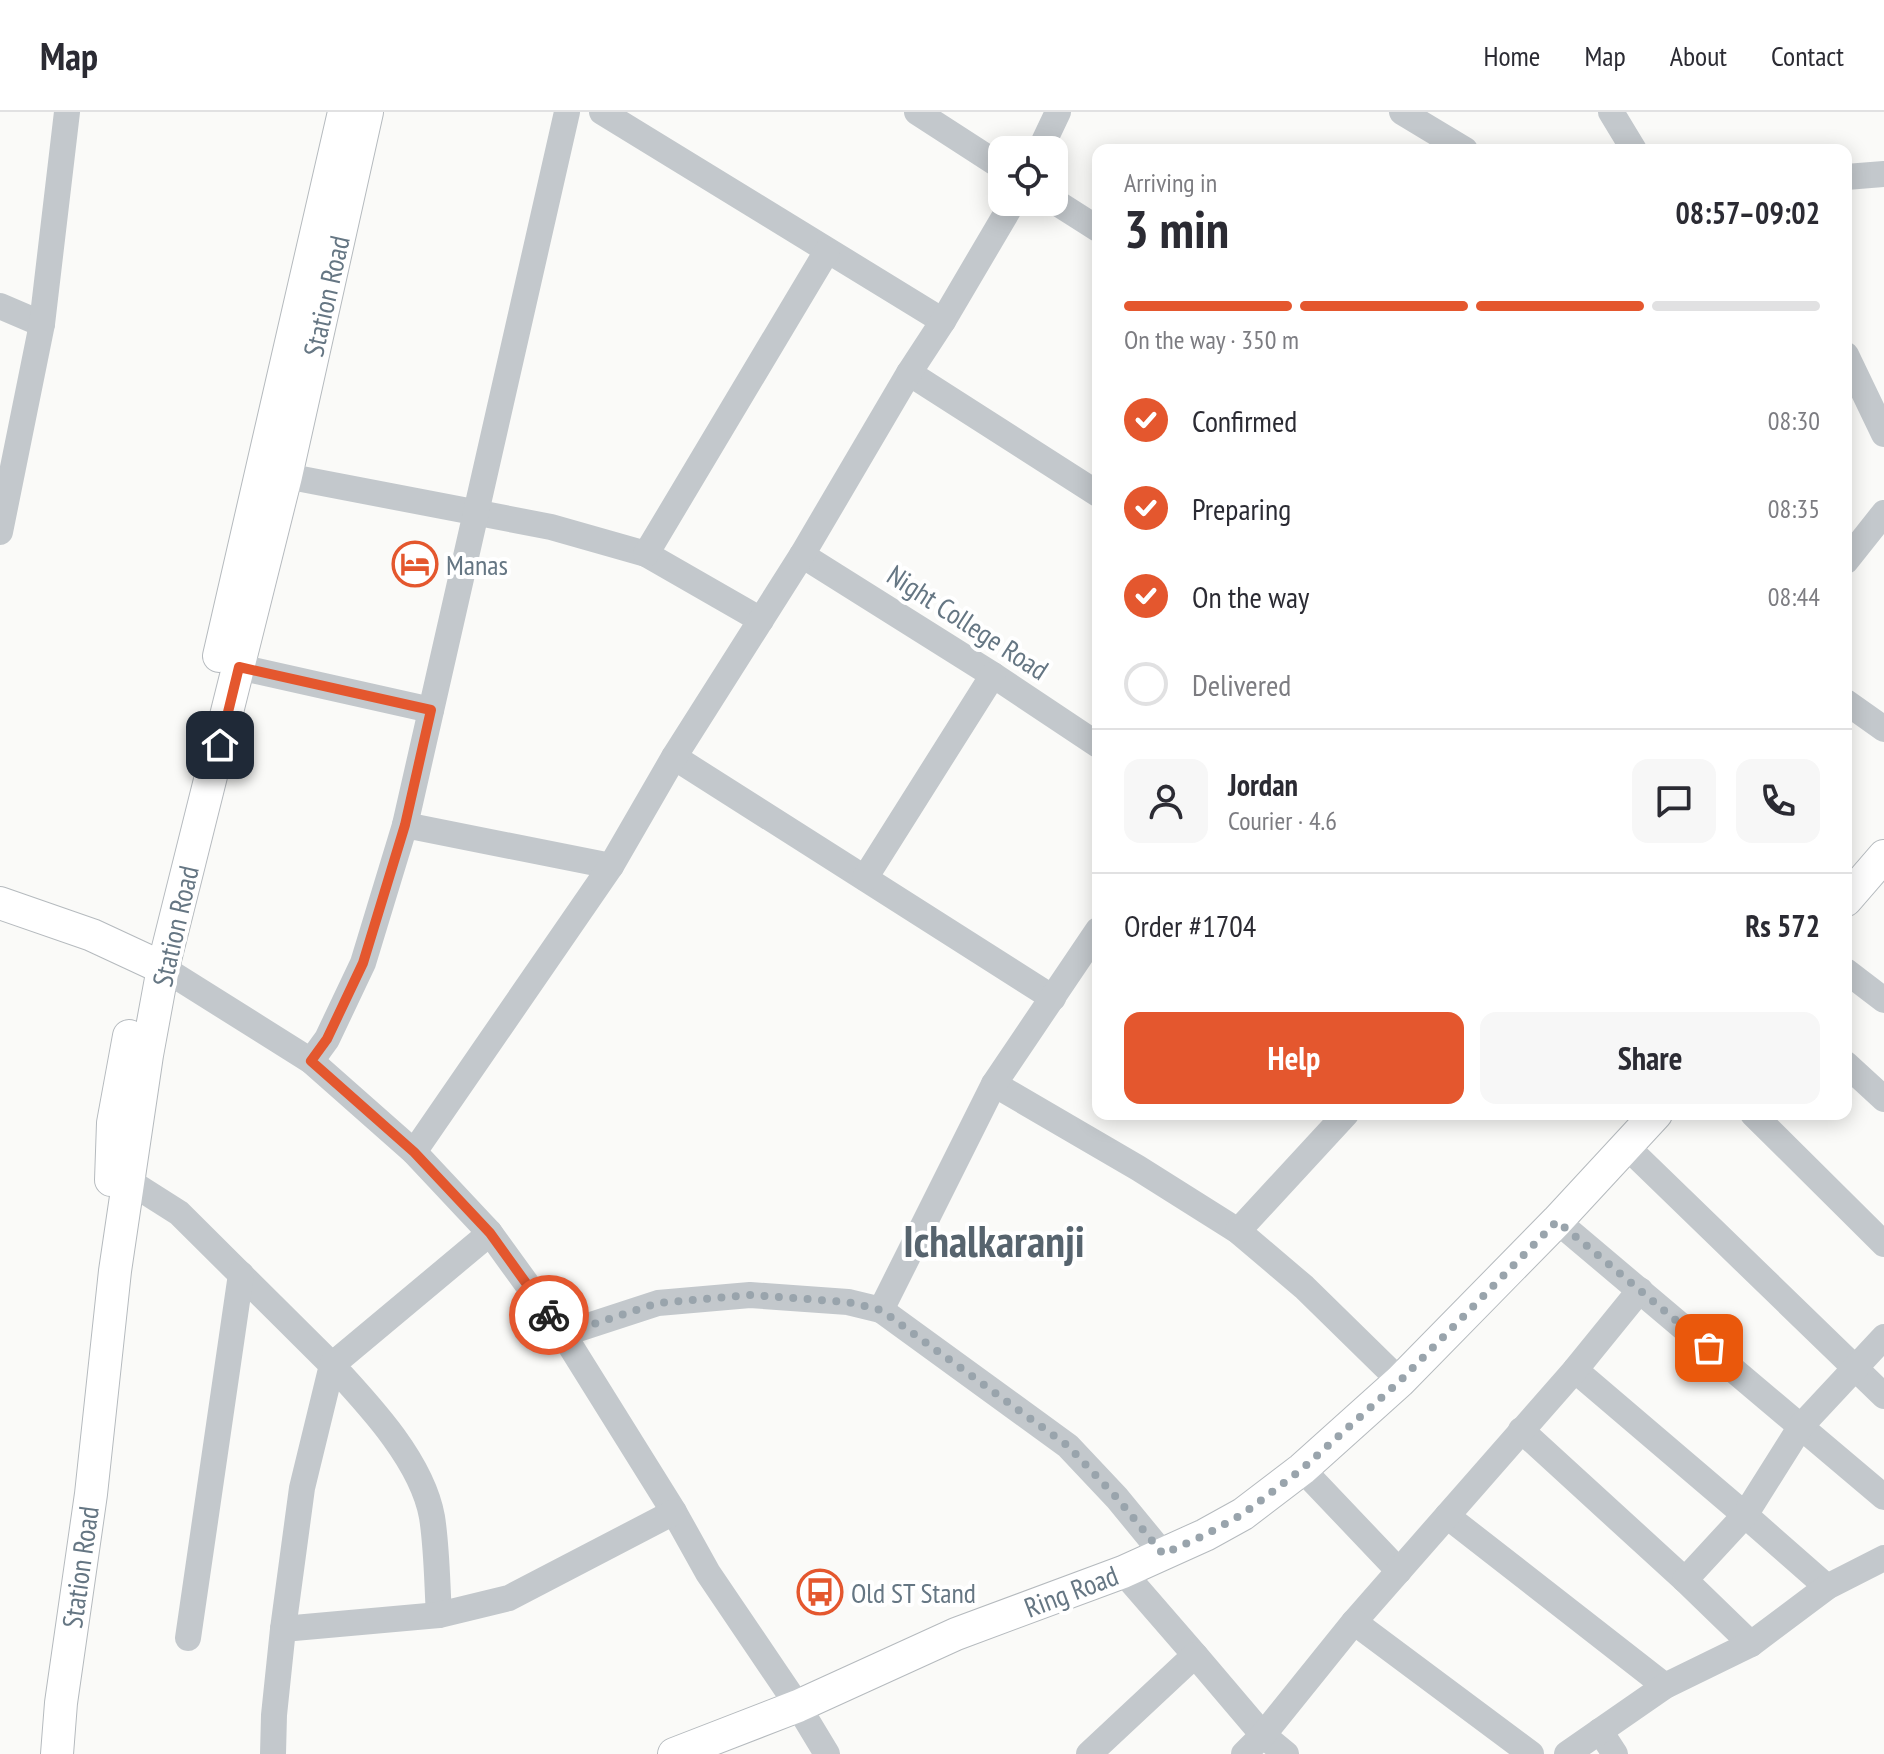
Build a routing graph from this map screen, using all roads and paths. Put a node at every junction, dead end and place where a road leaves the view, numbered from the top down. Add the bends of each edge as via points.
1 (67, 112) edge
2 (344, 112) edge
3 (367, 112) edge
4 (567, 112) edge
5 (602, 112) edge
6 (917, 112) edge
7 (1058, 112) edge
8 (1402, 112) edge
9 (1611, 112) edge
10 (1047, 136) edge
11 (1455, 144) edge
12 (1630, 144) edge
13 (988, 158) edge
14 (1884, 174) edge
15 (1852, 177) edge
16 (1068, 210) edge
17 (1005, 216) edge
18 (1092, 225) edge
19 (827, 251) junction
20 (0, 306) edge
21 (943, 321) junction
22 (42, 324) junction
23 (1852, 367) edge
24 (909, 373) junction
25 (1884, 434) edge
26 (286, 476) junction
27 (1092, 490) edge
28 (475, 512) junction
29 (1884, 513) edge
30 (0, 532) edge
31 (1852, 553) edge
32 (646, 554) junction
33 (802, 555) junction
34 (761, 620) junction
35 (239, 667) junction
36 (993, 675) junction
37 (1852, 706) edge
38 (431, 710) junction
39 (1884, 729) edge
40 (1092, 741) edge
41 (674, 757) junction
42 (405, 825) junction
43 (1884, 856) edge
44 (611, 866) junction
45 (865, 878) junction
46 (1852, 893) edge
47 (0, 903) edge
48 (1092, 939) edge
49 (154, 963) junction
50 (1852, 976) edge
51 (1053, 998) junction
52 (1884, 1000) edge
53 (311, 1061) junction
54 (1852, 1070) edge
55 (994, 1084) junction
56 (1884, 1099) edge
57 (1340, 1120) edge
58 (1650, 1120) edge
59 (1759, 1120) edge
60 (1626, 1146) junction
61 (414, 1152) junction
62 (121, 1176) junction
63 (1557, 1221) junction
64 (1238, 1231) junction
65 (490, 1233) junction
66 (1884, 1244) edge
67 (241, 1274) junction
68 (1640, 1290) junction
69 (881, 1310) junction
70 (563, 1334) junction
71 (1884, 1337) edge
72 (332, 1365) junction
73 (1855, 1368) junction
74 (1575, 1370) junction
75 (1400, 1381) junction
76 (1884, 1396) edge
77 (1801, 1426) junction
78 (1521, 1430) junction
79 (1302, 1469) junction
80 (1884, 1497) edge
81 (674, 1512) junction
82 (1745, 1515) junction
83 (1447, 1516) junction
84 (1163, 1554) junction
85 (1884, 1558) edge
86 (1399, 1571) junction
87 (1123, 1572) junction
88 (1685, 1580) junction
89 (1827, 1587) junction
90 (439, 1615) junction
91 (1354, 1622) junction
92 (283, 1629) junction
93 (188, 1638) dead end
94 (1751, 1644) junction
95 (1195, 1655) junction
96 (1665, 1686) junction
97 (798, 1706) junction
98 (1600, 1731) junction
99 (1263, 1735) junction
100 (36, 1754) edge
101 (57, 1754) edge
102 (273, 1754) edge
103 (674, 1754) edge
104 (827, 1754) edge
105 (1089, 1754) edge
106 (1244, 1754) edge
107 (1286, 1754) edge
108 (1531, 1754) edge
109 (1567, 1754) edge
110 (1615, 1754) edge

1 - 22 street
2 - 49 main road, Station Road via 217,662
3 - 26 main road, Station Road
4 - 28 street
5 - 19 street
6 - 13 street
7 - 10 street
8 - 11 street
9 - 12 street
14 - 15 street
16 - 18 street
17 - 21 street
19 - 21 street
19 - 32 street
20 - 22 street
21 - 24 street
22 - 30 street
23 - 25 street
24 - 27 street
24 - 33 street
26 - 28 street
26 - 35 main road, Station Road
28 - 32 street
28 - 38 street
29 - 31 street
32 - 34 street
33 - 34 street
33 - 36 street, Night College Road
34 - 41 street
35 - 38 street
35 - 49 main road, Station Road
36 - 40 street, Night College Road
36 - 45 street
37 - 39 street
38 - 42 street
41 - 44 street
41 - 45 street
42 - 44 street
42 - 53 street via 363,963
43 - 46 main road
44 - 61 street
45 - 51 street
47 - 49 main road
48 - 51 street
49 - 53 street
49 - 62 main road, Station Road via 147,1055
50 - 52 street
51 - 55 street
53 - 61 street
54 - 56 street
55 - 64 street
55 - 69 street
57 - 64 street
58 - 60 main road, Ring Road
59 - 66 street
60 - 63 main road, Ring Road
60 - 73 street
61 - 65 street
62 - 67 street via 179,1213
62 - 100 main road, Station Road
62 - 101 main road, Station Road via 91,1494
63 - 68 street
63 - 75 main road, Ring Road
64 - 75 street
65 - 70 street
65 - 72 street
67 - 72 street
67 - 93 street
68 - 74 street
68 - 77 street
69 - 70 street via 848,1302 750,1295 658,1303
69 - 84 street via 1068,1446
70 - 81 street
71 - 73 street
72 - 90 street via 396,1439 419,1479 431,1514
72 - 92 street via 302,1488
73 - 76 street
73 - 77 street
74 - 78 street
74 - 82 street
75 - 79 main road, Ring Road
77 - 80 street
77 - 82 street
78 - 83 street
78 - 88 street
79 - 84 main road, Ring Road via 1243,1514
79 - 86 street
81 - 90 street via 509,1598
81 - 97 street via 708,1573
82 - 88 street
82 - 89 street
83 - 86 street
83 - 96 street
84 - 87 main road, Ring Road
85 - 89 street
86 - 91 street
87 - 95 street
87 - 97 main road, Ring Road via 956,1634
88 - 94 street
89 - 94 street
90 - 92 street
91 - 99 street
91 - 108 street
92 - 102 street
94 - 96 street
95 - 99 street
95 - 105 street
96 - 98 street
97 - 103 main road, Ring Road
97 - 104 street
98 - 109 street
98 - 110 street
99 - 106 street
99 - 107 street

